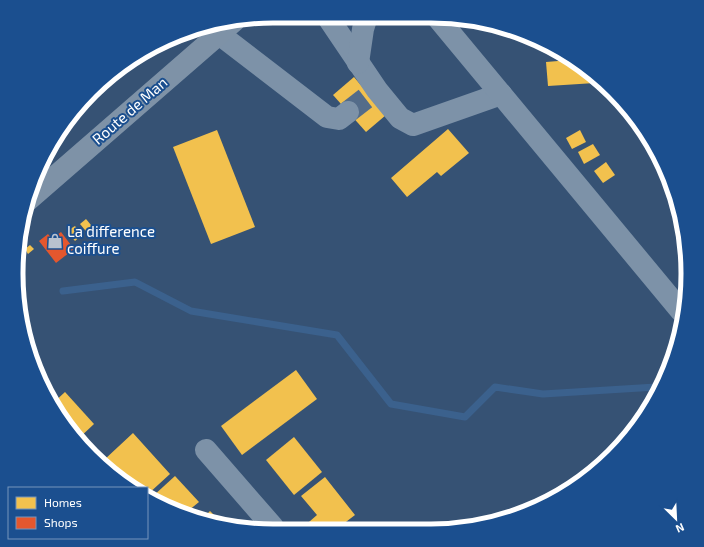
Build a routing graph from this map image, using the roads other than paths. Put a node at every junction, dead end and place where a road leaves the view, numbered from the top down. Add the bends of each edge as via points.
1 (332, 23) edge
2 (365, 23) edge
3 (443, 24) edge
4 (225, 28) edge
5 (227, 28) edge
6 (358, 63) junction
7 (501, 94) junction
8 (348, 112) tunnel mouth
9 (36, 193) edge
10 (679, 308) edge
11 (206, 450) dead end
12 (270, 524) edge

1 - 6 street
2 - 6 street
3 - 7 street
4 - 9 highway, Route de Man
5 - 8 street via 327,117 339,119
6 - 7 street via 373,92 400,118 413,125
7 - 10 street
11 - 12 street

